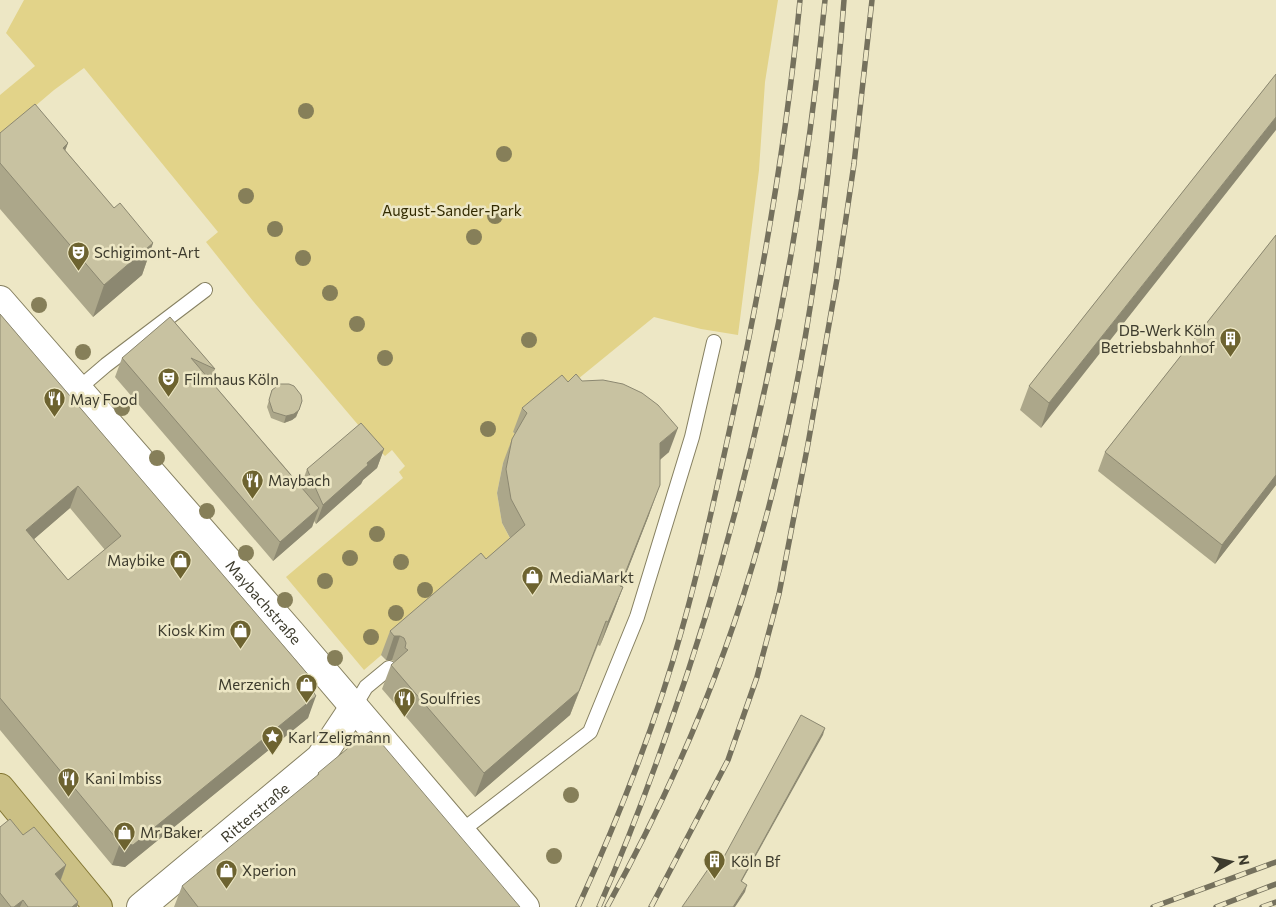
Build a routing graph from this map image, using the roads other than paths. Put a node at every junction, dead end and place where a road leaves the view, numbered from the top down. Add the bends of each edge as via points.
1 (205, 290) dead end
2 (0, 300) edge
3 (714, 342) dead end
4 (78, 389) junction
5 (389, 668) dead end
6 (354, 707) junction
7 (0, 788) edge
8 (460, 832) junction
9 (98, 907) edge
10 (141, 907) edge
11 (525, 907) edge

1 - 4 lane
2 - 4 street, Maybachstraße
3 - 8 lane via 692,437 637,617 590,732
4 - 6 street, Maybachstraße
5 - 6 lane via 366,687
6 - 8 street, Maybachstraße
6 - 10 street, Ritterstraße via 320,758
7 - 9 main road
8 - 11 street, Maybachstraße

